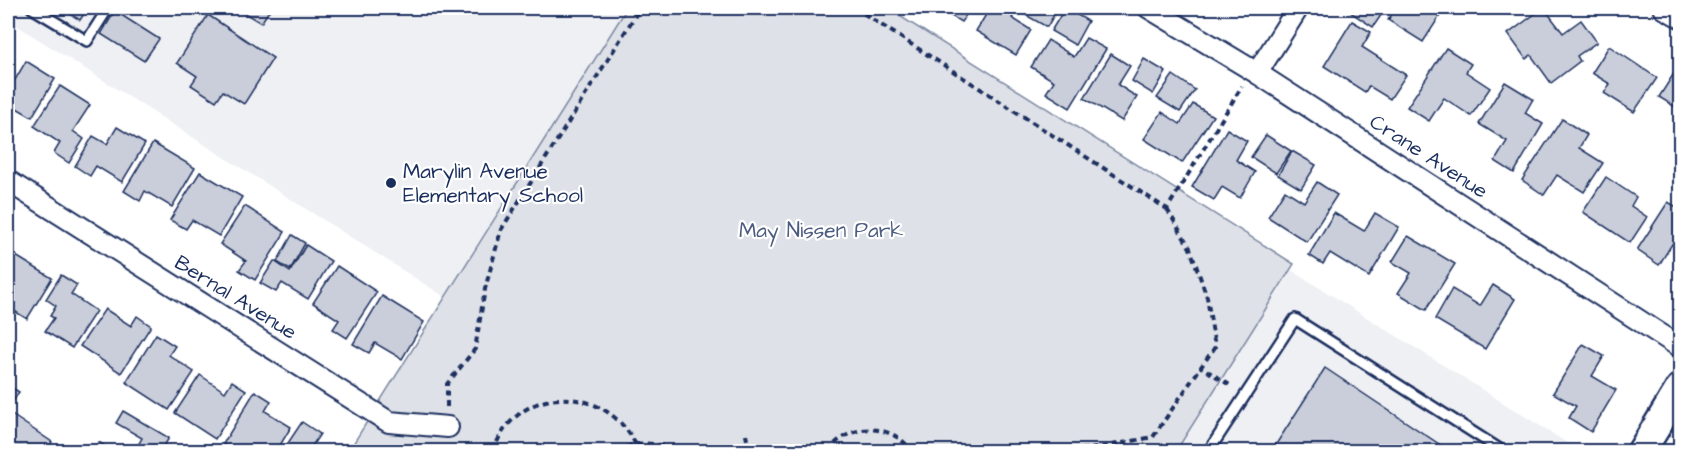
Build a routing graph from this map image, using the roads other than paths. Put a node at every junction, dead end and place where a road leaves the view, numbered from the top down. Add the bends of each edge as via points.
1 (32, 8) edge
2 (108, 8) edge
3 (1149, 8) edge
4 (1298, 8) edge
5 (1664, 8) edge
6 (1680, 17) edge
7 (1254, 71) junction
8 (8, 181) edge
9 (1680, 346) edge
10 (1680, 388) edge
11 (448, 427) road end
12 (1208, 452) edge
13 (1504, 452) edge
14 (1641, 452) edge

1 - 2 lane via 87,41
3 - 7 street, Crane Avenue
4 - 7 street
5 - 6 street
7 - 9 street, Crane Avenue
8 - 11 street, Bernal Avenue via 389,422
10 - 14 street
12 - 13 lane via 1295,319

